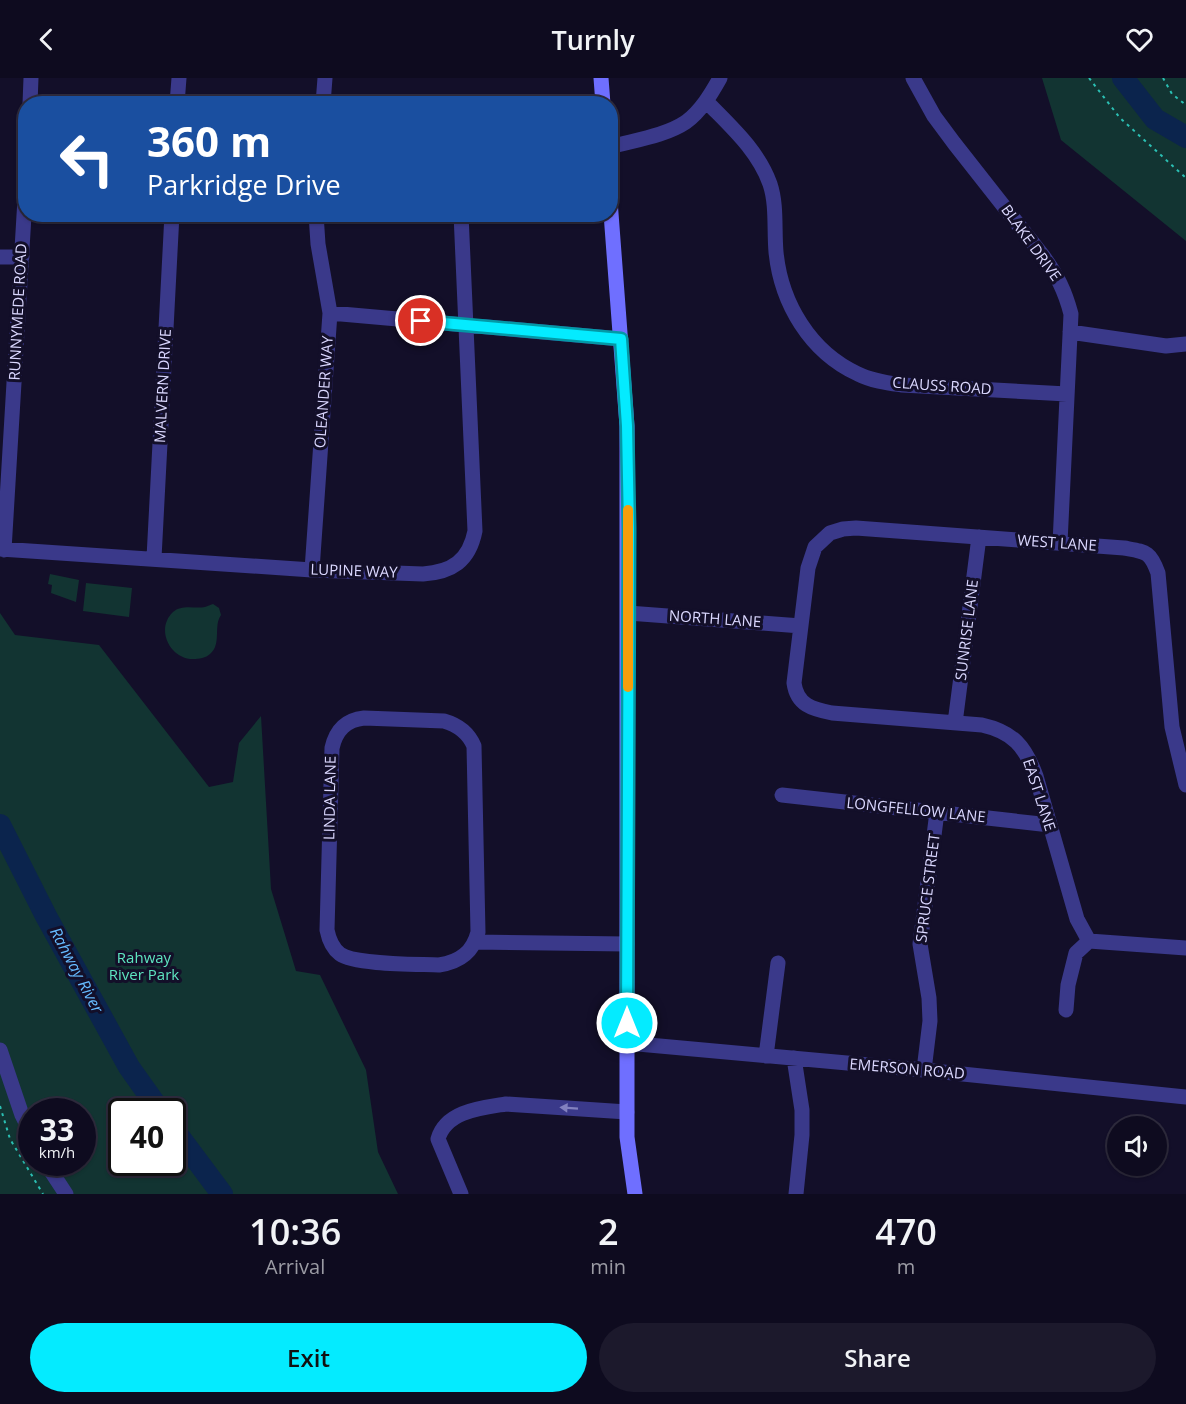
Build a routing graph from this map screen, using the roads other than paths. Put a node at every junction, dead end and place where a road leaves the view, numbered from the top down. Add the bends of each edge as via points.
1 (31, 78) edge
2 (178, 78) edge
3 (325, 78) edge
4 (602, 78) edge
5 (720, 78) edge
6 (913, 78) edge
7 (30, 96) edge
8 (177, 96) edge
9 (324, 96) edge
10 (603, 96) edge
11 (706, 101) junction
12 (618, 145) edge
13 (24, 222) edge
14 (172, 222) edge
15 (317, 222) edge
16 (460, 222) edge
17 (612, 222) edge
18 (0, 257) edge
19 (22, 257) junction
20 (330, 313) junction
21 (466, 325) junction
22 (1070, 332) junction
23 (621, 339) junction
24 (1186, 344) edge
25 (1067, 394) junction
26 (979, 537) junction
27 (1060, 543) junction
28 (2, 550) edge
29 (154, 558) junction
30 (312, 570) junction
31 (628, 613) junction
32 (801, 626) junction
33 (955, 723) junction
34 (1186, 785) edge
35 (782, 795) dead end
36 (937, 812) junction
37 (1050, 825) junction
38 (1089, 941) junction
39 (476, 942) junction
40 (627, 944) junction
41 (1186, 948) edge
42 (778, 963) dead end
43 (1066, 1011) dead end
44 (627, 1043) junction
45 (0, 1050) edge
46 (766, 1056) junction
47 (794, 1058) junction
48 (924, 1070) junction
49 (1186, 1097) edge
50 (18, 1103) edge
51 (627, 1112) junction
52 (54, 1176) edge
53 (66, 1194) edge
54 (461, 1194) edge
55 (635, 1194) edge
56 (796, 1194) edge

1 - 7 street
2 - 8 street
3 - 9 street
4 - 10 street
5 - 11 street
6 - 22 street, BLAKE DRIVE via 934,116 1059,278 1071,314
11 - 12 street via 686,122
11 - 25 street, CLAUSS ROAD via 760,162 770,184 776,252 787,299 810,338 827,354 860,375 882,382
13 - 19 street, RUNNYMEDE ROAD
14 - 29 street, MALVERN DRIVE
15 - 20 street, OLEANDER WAY
16 - 21 street, LUPINE WAY
17 - 23 street
18 - 19 street
19 - 28 street, RUNNYMEDE ROAD
20 - 21 street
20 - 30 street, OLEANDER WAY
21 - 23 street
21 - 30 street, LUPINE WAY via 475,521 469,550 456,565 438,573
22 - 24 street via 1166,346
22 - 25 street, BLAKE DRIVE
23 - 31 street via 627,426
25 - 27 street, BLAKE DRIVE
26 - 27 street, WEST LANE
26 - 32 street, WEST LANE via 856,528 830,533 815,547 808,568
26 - 33 street, SUNRISE LANE
27 - 34 street, WEST LANE via 1124,548 1153,558 1158,573 1172,727
28 - 29 street, LUPINE WAY
29 - 30 street, LUPINE WAY
31 - 32 street, NORTH LANE
31 - 40 street
32 - 33 street, EAST LANE via 794,683 803,703 832,713
33 - 37 street, EAST LANE via 1000,729 1016,741 1029,757
35 - 36 street, LONGFELLOW LANE
36 - 37 street, LONGFELLOW LANE
36 - 48 street, SPRUCE STREET via 920,944 930,1021
37 - 38 street, EAST LANE via 1077,919
38 - 41 street
38 - 43 street via 1076,953
39 - 39 street, LINDA LANE via 475,753 471,739 455,724 444,721 364,718 347,723 334,738 332,748 329,940 350,959 439,965 462,958
39 - 40 street
40 - 44 street
42 - 46 street
44 - 46 street, EMERSON ROAD
44 - 51 street
45 - 50 street
46 - 47 street, EMERSON ROAD
47 - 48 street, EMERSON ROAD
47 - 56 street via 802,1135
48 - 49 street, EMERSON ROAD
51 -> 54 street via 506,1104 450,1120 438,1139
51 - 55 street
52 - 53 street

